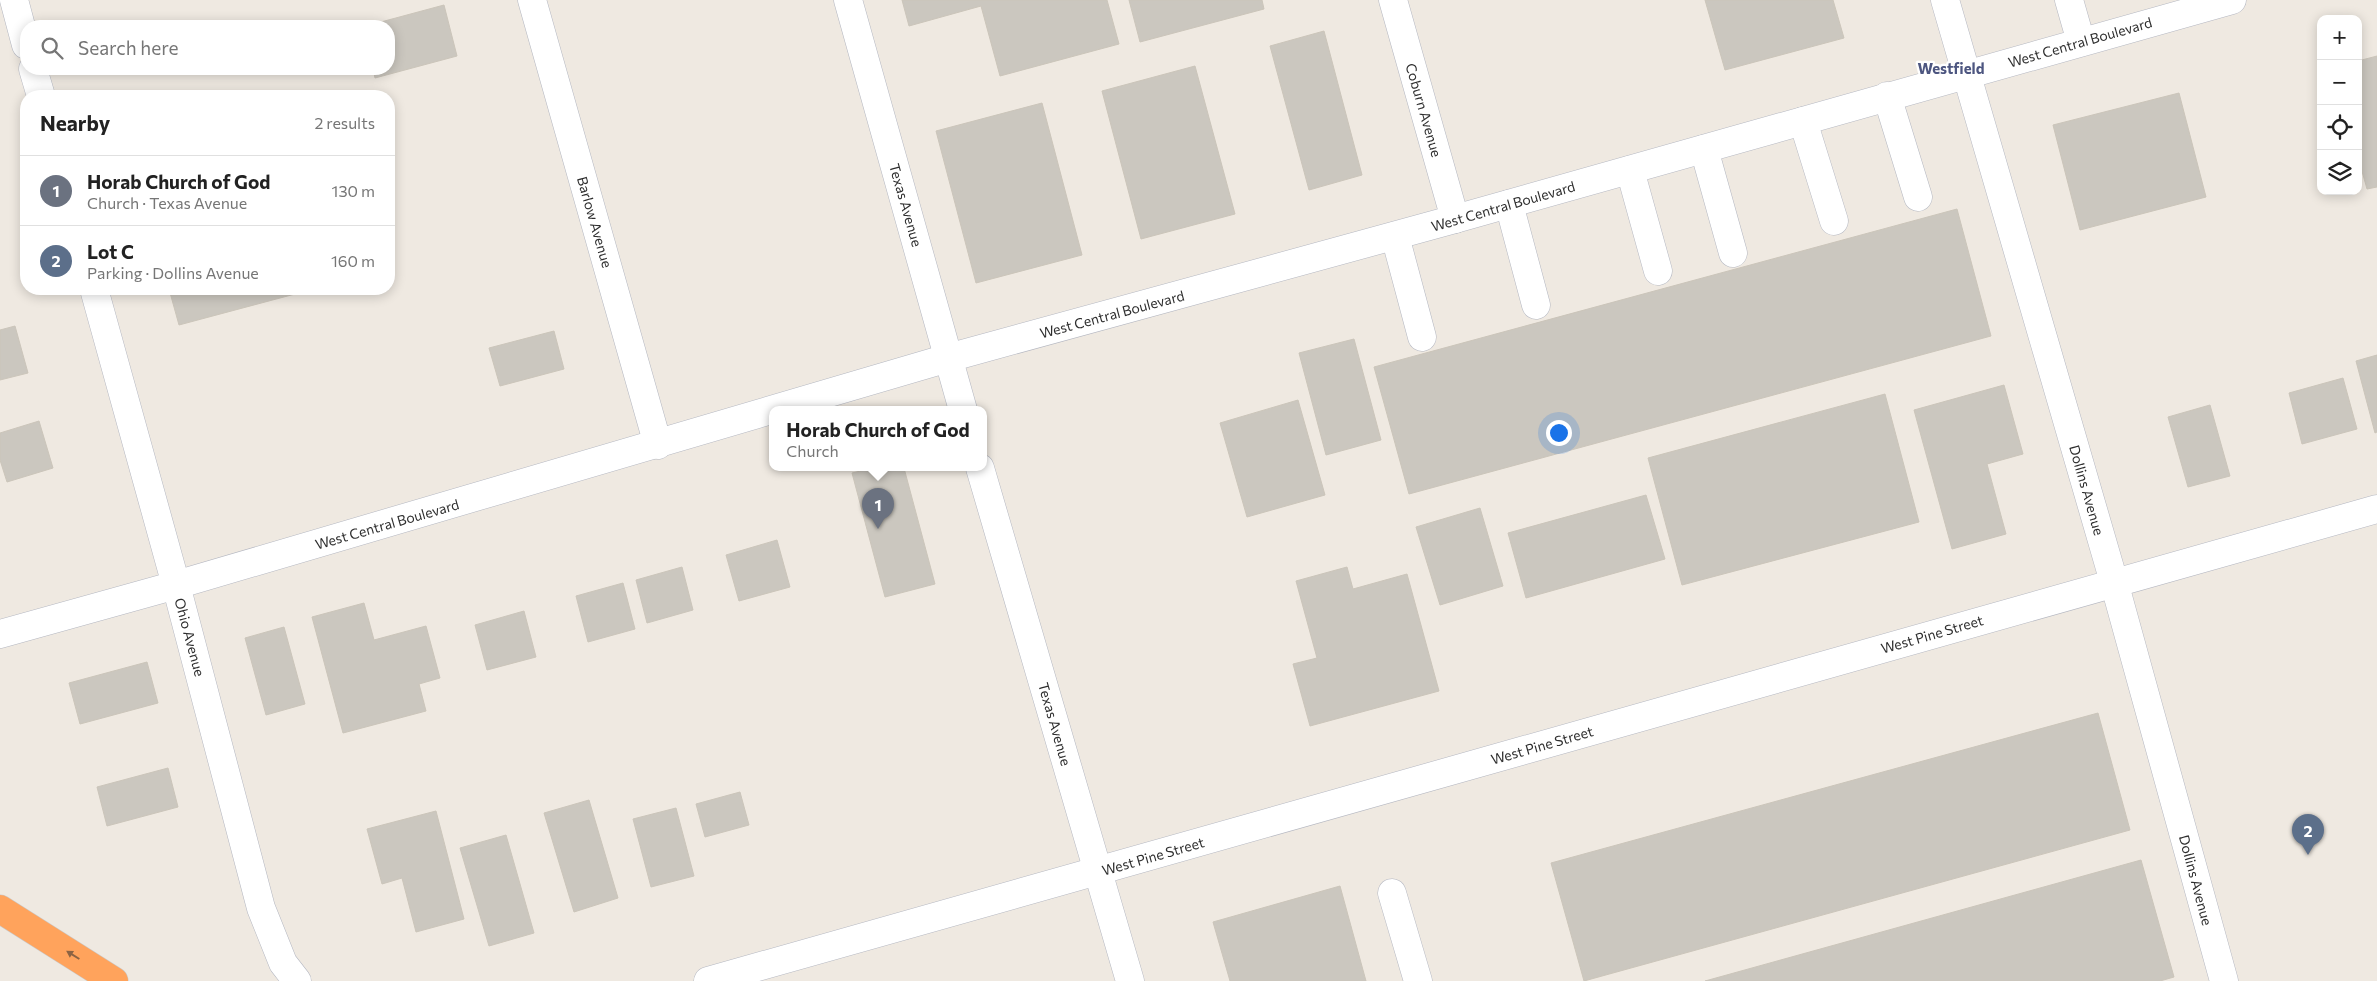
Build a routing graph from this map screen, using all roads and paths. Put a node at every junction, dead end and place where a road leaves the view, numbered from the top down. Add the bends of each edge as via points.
1 (14, 0) edge
2 (532, 0) edge
3 (848, 0) edge
4 (1393, 0) edge
5 (1945, 0) edge
6 (2069, 0) edge
7 (2232, 0) edge
8 (20, 22) edge
9 (2081, 42) junction
10 (1966, 74) junction
11 (35, 75) edge
12 (38, 90) edge
13 (1888, 96) junction
14 (1804, 121) junction
15 (1704, 149) junction
16 (1630, 170) junction
17 (1918, 197) dead end
18 (1509, 204) junction
19 (1455, 220) junction
20 (1834, 221) dead end
21 (1395, 236) junction
22 (1733, 253) dead end
23 (1658, 271) dead end
24 (96, 295) edge
25 (1536, 305) dead end
26 (1422, 337) dead end
27 (948, 358) junction
28 (788, 406) edge
29 (962, 406) edge
30 (769, 412) edge
31 (658, 445) junction
32 (981, 471) edge
33 (2377, 509) edge
34 (2114, 582) junction
35 (176, 585) junction
36 (0, 634) edge
37 (1098, 871) junction
38 (1392, 893) dead end
39 (0, 909) edge
40 (114, 981) edge
41 (297, 981) edge
42 (708, 981) edge
43 (1130, 981) edge
44 (1418, 981) edge
45 (2224, 981) edge

1 - 8 street
2 - 31 street, Barlow Avenue
3 - 27 street, Texas Avenue
4 - 19 street, Coburn Avenue
5 - 10 street, Dollins Avenue
6 - 9 street
7 - 9 street, West Central Boulevard
9 - 10 street, West Central Boulevard
10 - 13 street, West Central Boulevard
10 - 34 street, Dollins Avenue
11 - 12 street
13 - 14 street, West Central Boulevard
13 - 17 street
14 - 15 street, West Central Boulevard
14 - 20 street
15 - 16 street, West Central Boulevard
15 - 22 street
16 - 18 street, West Central Boulevard
16 - 23 street
18 - 19 street, West Central Boulevard
18 - 25 street
19 - 21 street, West Central Boulevard
21 - 26 street
21 - 27 street, West Central Boulevard
24 - 35 street, Ohio Avenue
27 - 28 street, West Central Boulevard
27 - 29 street, Texas Avenue
30 - 31 street, West Central Boulevard
31 - 35 street, West Central Boulevard
32 - 37 street, Texas Avenue
33 - 34 street, West Pine Street
34 - 37 street, West Pine Street
34 - 45 street, Dollins Avenue
35 - 36 street, West Central Boulevard
35 - 41 street, Ohio Avenue via 261,908 283,963
37 - 42 street, West Pine Street
37 - 43 street, Texas Avenue
38 - 44 street
40 -> 39 highway

